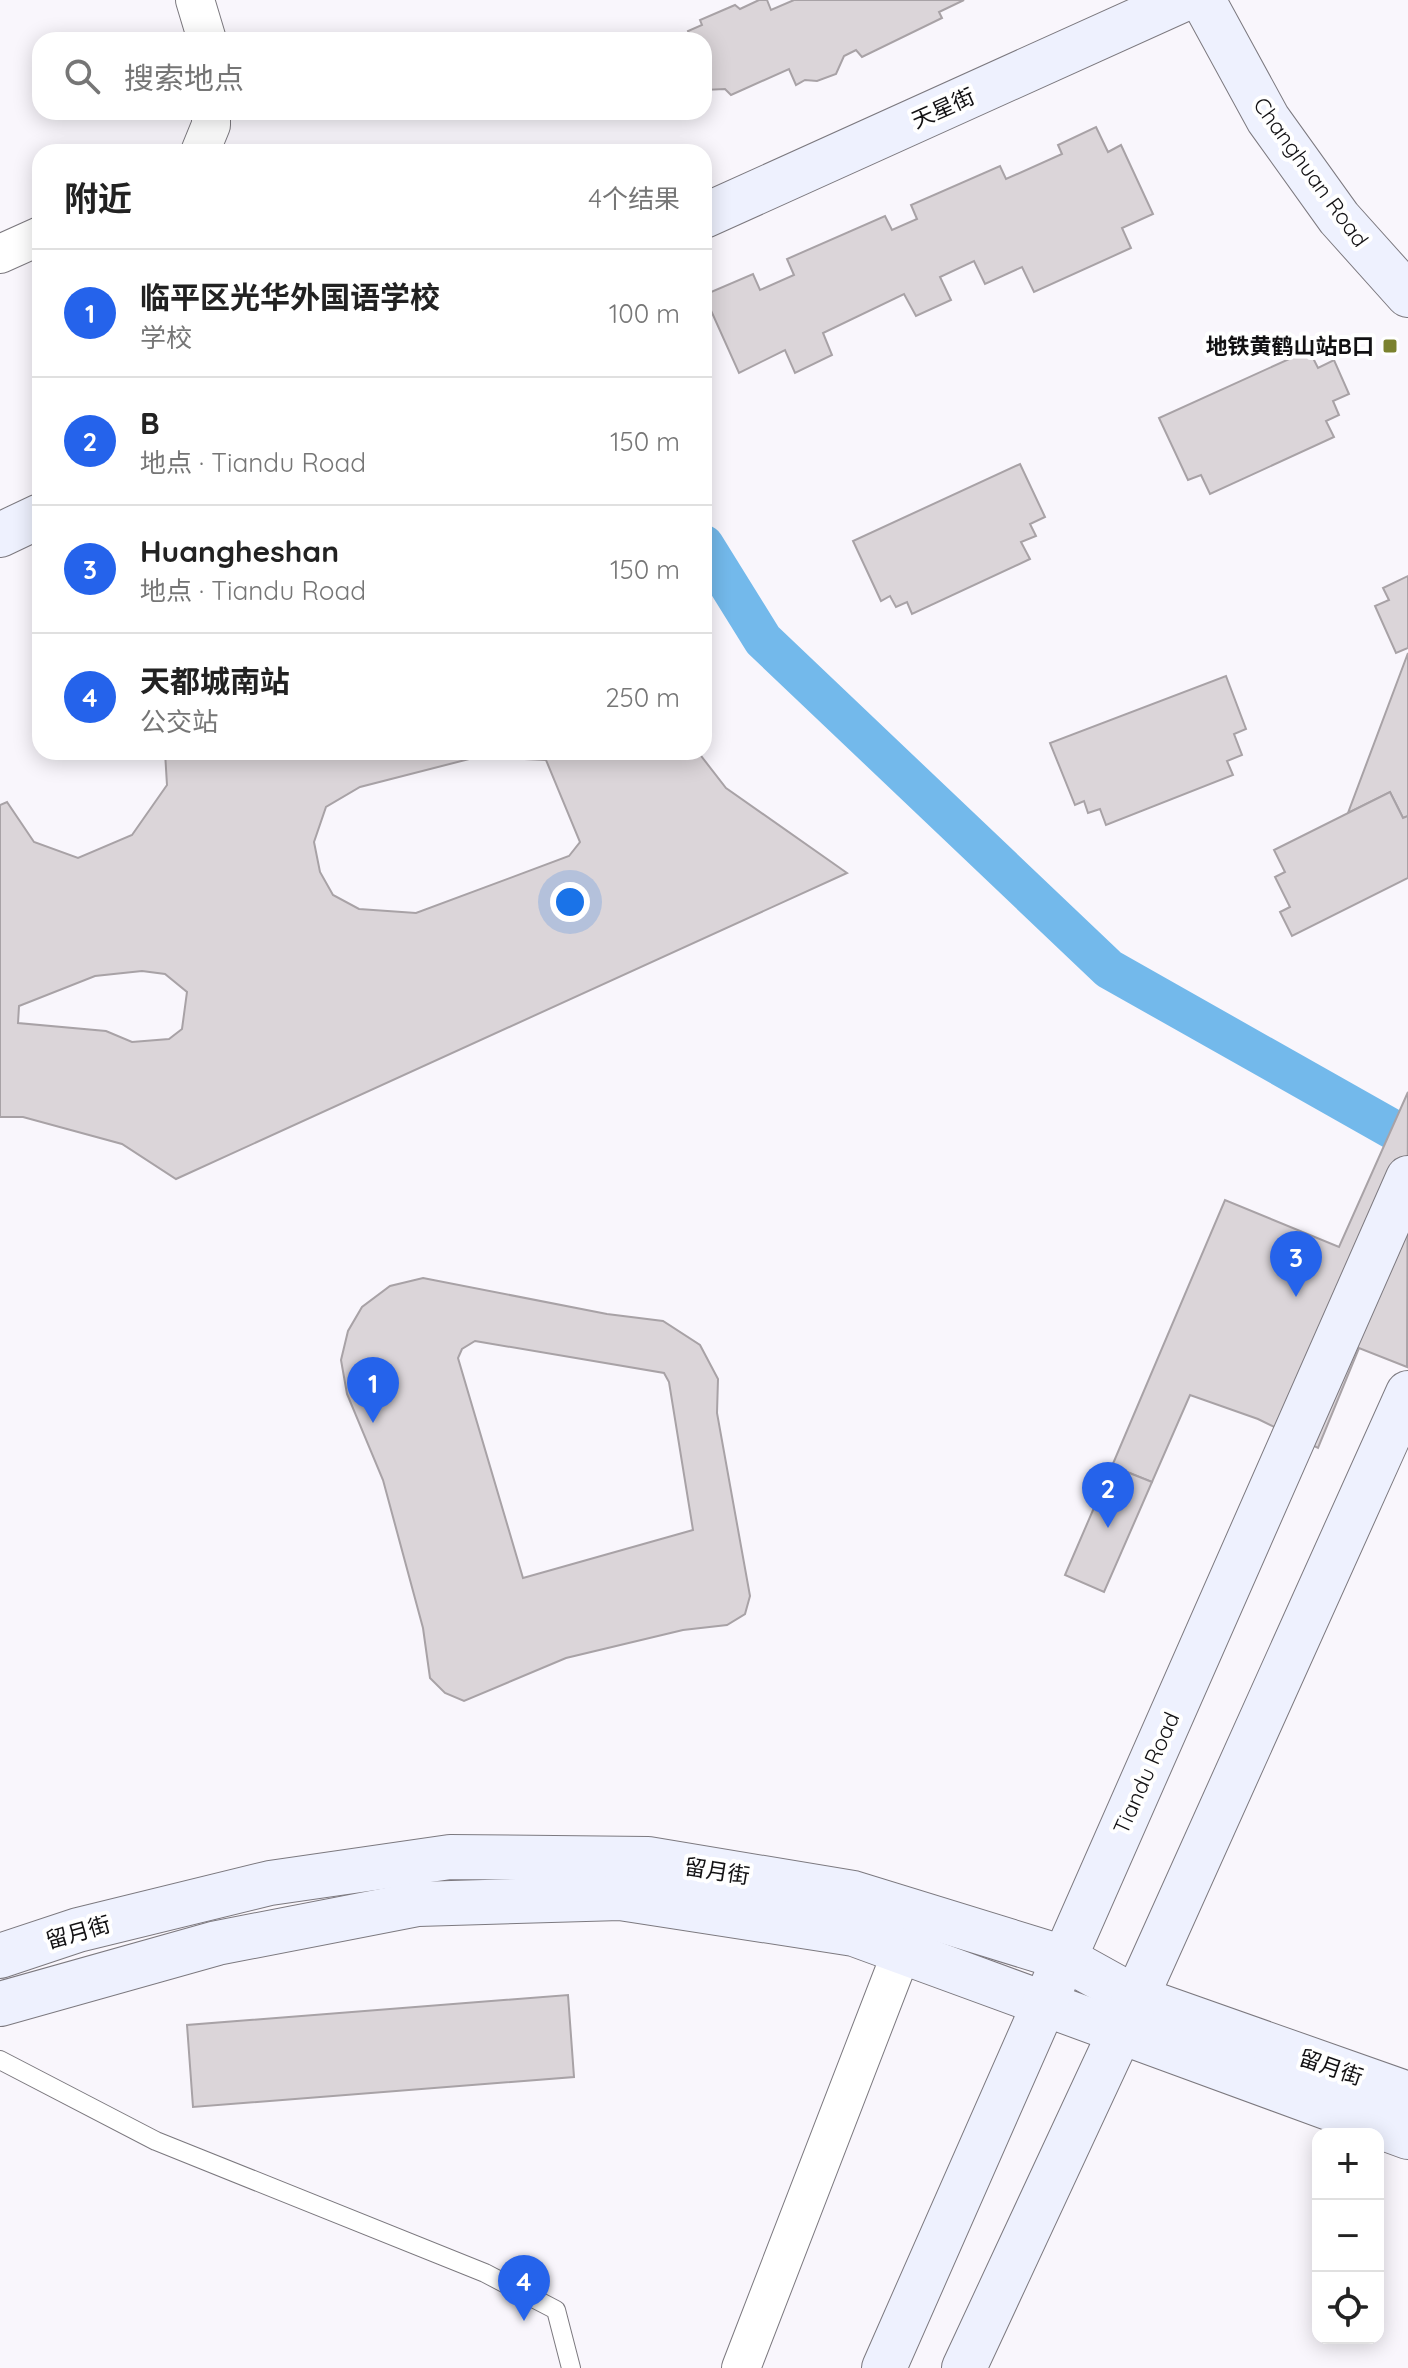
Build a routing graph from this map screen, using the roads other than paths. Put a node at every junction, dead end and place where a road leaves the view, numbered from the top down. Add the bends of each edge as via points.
1 (195, 0) edge
2 (1182, 0) edge
3 (1203, 0) edge
4 (205, 32) edge
5 (211, 120) edge
6 (203, 144) edge
7 (712, 212) edge
8 (32, 240) edge
9 (0, 254) edge
10 (1408, 295) edge
11 (32, 520) edge
12 (0, 535) edge
13 (1408, 1178) edge
14 (1408, 1393) edge
15 (902, 1951) junction
16 (0, 1956) edge
17 (1064, 1958) junction
18 (1044, 2003) junction
19 (0, 2004) edge
20 (1129, 2014) junction
21 (0, 2060) edge
22 (1408, 2094) edge
23 (1408, 2137) edge
24 (571, 2368) edge
25 (741, 2368) edge
26 (884, 2368) edge
27 (964, 2368) edge

1 - 4 street
2 - 7 street, 天星街
3 - 10 street, Changhuan Road via 1268,119 1339,218
5 - 6 street
8 - 9 street
11 - 12 street
13 - 17 street, Tiandu Road
14 - 20 street
15 - 18 street, 留月街
15 - 19 street, 留月街 via 854,1934 620,1898 418,1904 217,1943
15 - 25 street
16 - 17 street, 留月街 via 78,1930 270,1883 450,1857 648,1859 853,1893
17 - 18 street, Tiandu Road
17 - 20 street, 留月街
18 - 20 street, 留月街
18 - 26 street, Tiandu Road
20 - 22 street, 留月街
20 - 23 street, 留月街
20 - 27 street
21 - 24 lane via 156,2141 485,2273 556,2310

